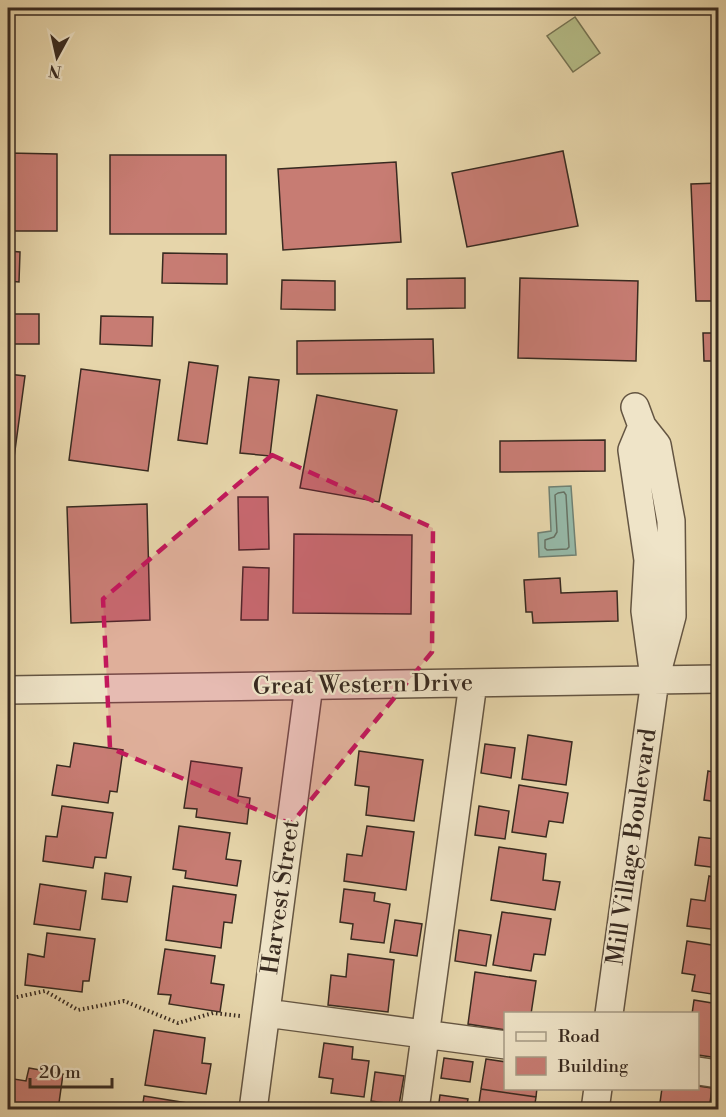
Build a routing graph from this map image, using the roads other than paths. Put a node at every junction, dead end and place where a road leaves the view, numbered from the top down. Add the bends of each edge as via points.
1 (639, 417) dead end
2 (718, 679) edge
3 (655, 680) junction
4 (473, 683) junction
5 (309, 686) junction
6 (8, 690) edge
7 (609, 1012) edge
8 (265, 1016) junction
9 (425, 1034) junction
10 (504, 1046) edge
11 (699, 1071) edge
12 (718, 1074) edge
13 (598, 1090) edge
14 (253, 1110) edge
15 (414, 1110) edge
16 (596, 1110) edge

1 - 3 street, Mill Village Boulevard via 657,445 671,521 672,616
2 - 3 street, Great Western Drive
3 - 4 street, Great Western Drive
3 - 7 street, Mill Village Boulevard
4 - 5 street, Great Western Drive
4 - 9 street
5 - 6 street, Great Western Drive
5 - 8 street, Harvest Street
8 - 9 street
8 - 14 street, Harvest Street
9 - 10 street
9 - 15 street
11 - 12 street
13 - 16 street

